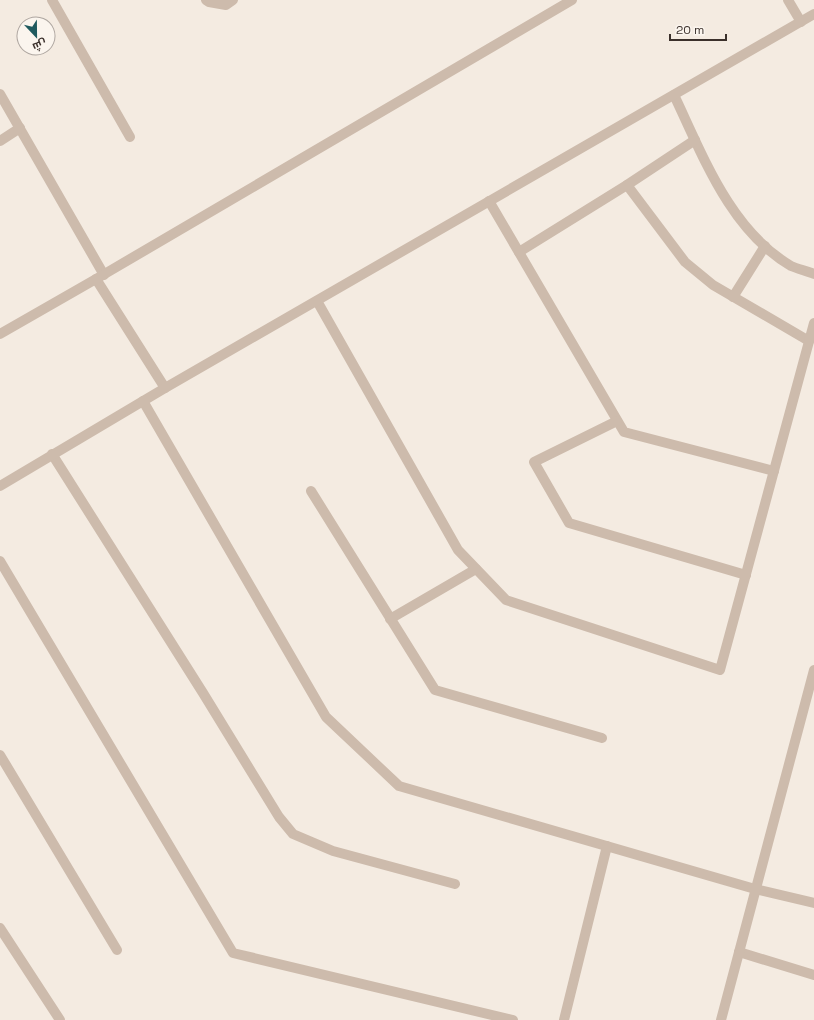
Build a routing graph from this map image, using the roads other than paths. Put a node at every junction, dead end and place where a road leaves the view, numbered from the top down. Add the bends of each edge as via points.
1 (52, 0) edge
2 (206, 0) edge
3 (233, 0) edge
4 (572, 0) edge
5 (788, 0) edge
6 (814, 14) edge
7 (801, 22) junction
8 (0, 94) edge
9 (674, 95) junction
10 (20, 128) junction
11 (130, 137) dead end
12 (695, 140) junction
13 (0, 141) edge
14 (627, 185) junction
15 (489, 201) junction
16 (765, 246) junction
17 (519, 252) junction
18 (814, 274) edge
19 (100, 277) junction
20 (733, 297) junction
21 (317, 301) junction
22 (814, 323) edge
23 (0, 334) edge
24 (809, 341) junction
25 (165, 388) junction
26 (143, 401) junction
27 (617, 421) junction
28 (52, 454) junction
29 (774, 471) junction
30 (0, 486) edge
31 (311, 491) dead end
32 (0, 561) edge
33 (476, 569) junction
34 (746, 575) junction
35 (390, 619) junction
36 (814, 670) edge
37 (810, 701) edge
38 (602, 738) dead end
39 (0, 755) edge
40 (607, 846) junction
41 (455, 884) dead end
42 (755, 889) junction
43 (814, 903) edge
44 (0, 928) edge
45 (117, 950) dead end
46 (739, 952) junction
47 (814, 975) edge
48 (60, 1020) edge
49 (513, 1020) edge
50 (564, 1020) edge
51 (721, 1020) edge

1 - 11 street
2 - 3 street via 226,5
4 - 19 street
5 - 7 street
6 - 7 street
7 - 9 street
8 - 10 street
9 - 12 street
9 - 15 street
10 - 13 street
10 - 19 street
12 - 14 street
12 - 16 street via 712,175 737,216
14 - 17 street
14 - 20 street via 685,262 713,285
15 - 17 street
15 - 21 street
16 - 18 street via 792,266
16 - 20 street
17 - 27 street
19 - 23 street
19 - 25 street
20 - 24 street
21 - 25 street
21 - 33 street via 458,550
22 - 24 street
24 - 29 street
25 - 26 street
26 - 28 street
26 - 40 street via 326,717 399,786
27 - 29 street via 624,432
27 - 34 street via 534,462 569,523
28 - 30 street
28 - 41 street via 279,817 293,834 333,851
29 - 34 street
31 - 35 street
32 - 49 street via 233,953
33 - 34 street via 506,600 720,670
33 - 35 street
35 - 38 street via 435,690
36 - 37 street
37 - 42 street
39 - 45 street
40 - 42 street
40 - 50 street
42 - 43 street
42 - 46 street
44 - 48 street
46 - 47 street
46 - 51 street

